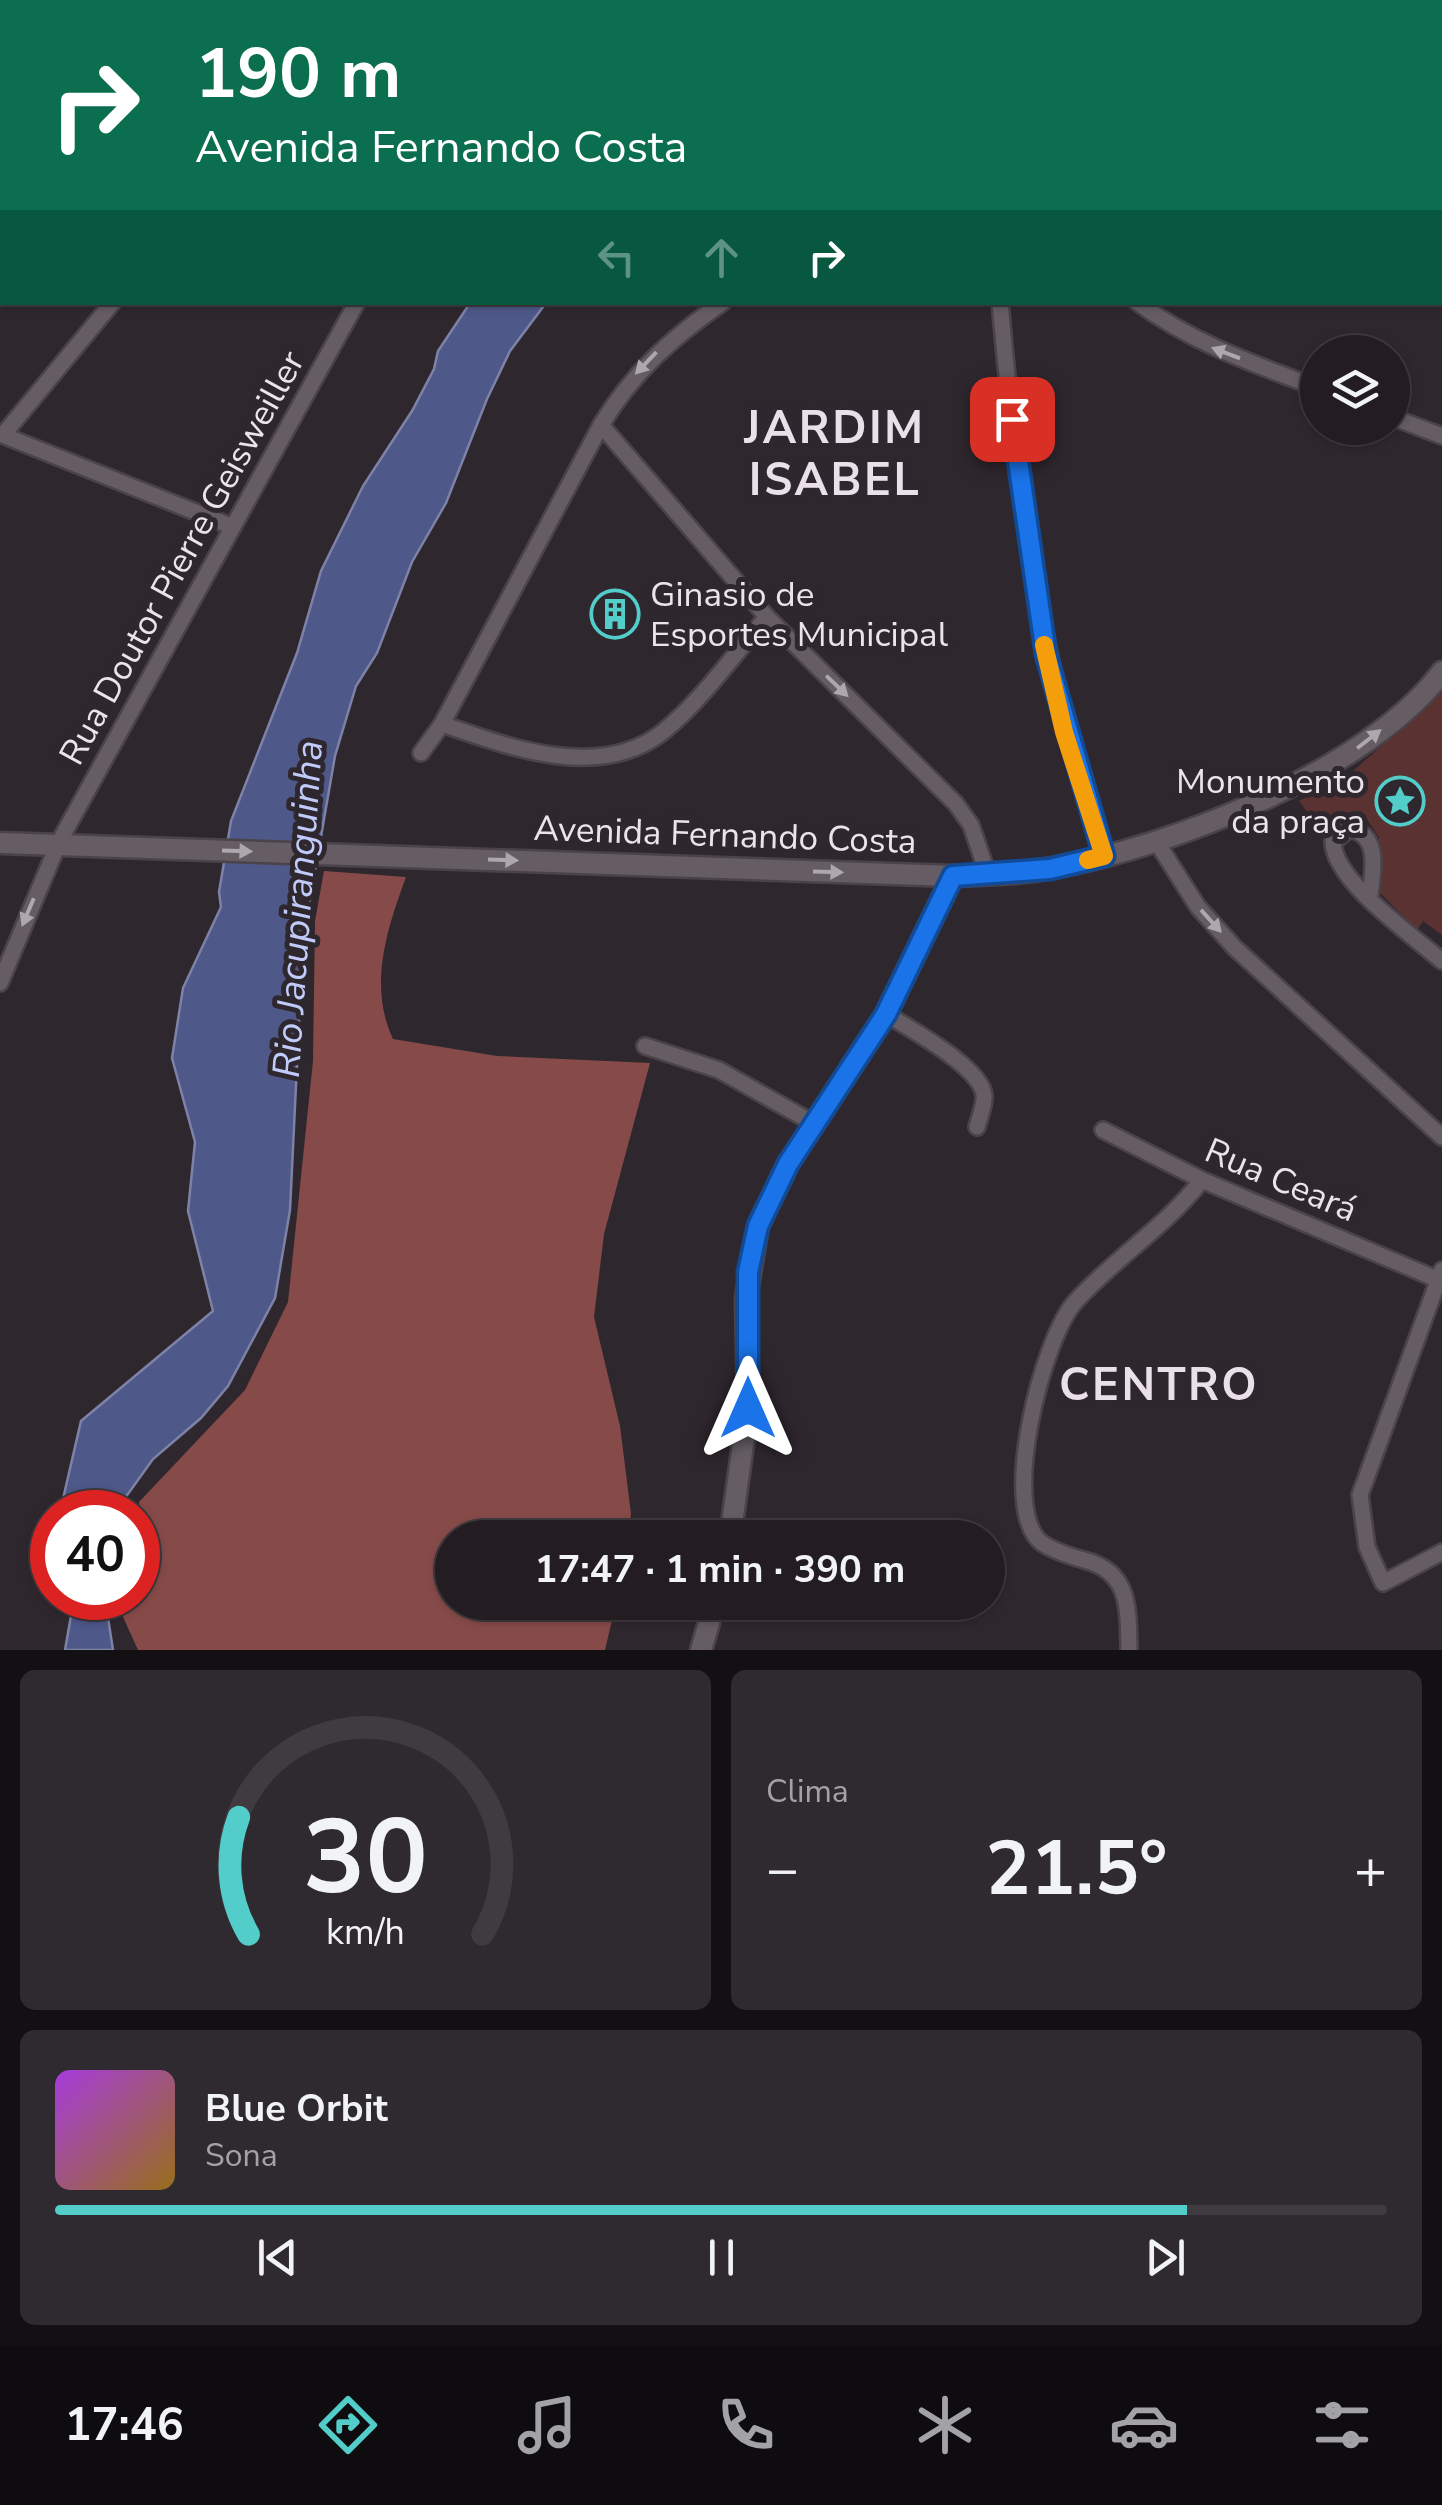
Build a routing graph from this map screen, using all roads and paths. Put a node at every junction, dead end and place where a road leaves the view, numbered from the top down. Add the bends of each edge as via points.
1 (110, 305) edge
2 (355, 305) edge
3 (719, 305) edge
4 (1000, 305) edge
5 (1141, 305) edge
6 (1300, 381) edge
7 (601, 424) junction
8 (1410, 424) edge
9 (1, 435) edge
10 (1442, 436) edge
11 (233, 527) junction
12 (767, 617) junction
13 (1442, 672) edge
14 (442, 724) junction
15 (421, 753) dead end
16 (4, 841) edge
17 (1156, 841) junction
18 (59, 842) junction
19 (1104, 856) junction
20 (988, 875) junction
21 (953, 876) junction
22 (1370, 895) dead end
23 (1442, 961) edge
24 (0, 984) edge
25 (886, 1014) junction
26 (645, 1046) dead end
27 (814, 1124) junction
28 (977, 1127) dead end
29 (1103, 1130) dead end
30 (1442, 1137) edge
31 (1202, 1180) junction
32 (1440, 1275) edge
33 (732, 1520) edge
34 (1442, 1552) edge
35 (710, 1620) edge
36 (701, 1650) edge
37 (1129, 1650) edge

1 - 9 street
2 - 11 street, Rua Doutor Pierre Geisweiller
3 -> 7 street via 656,352 626,383
4 - 19 street via 1046,654
6 -> 5 street via 1209,346
7 - 12 street
7 - 14 street
8 - 10 street
9 - 11 street
11 - 18 street, Rua Doutor Pierre Geisweiller
12 - 14 street via 665,730 641,746 567,756 519,751
12 -> 20 street via 956,804
17 -> 13 street, Avenida Fernando Costa via 1342,759
14 - 15 street
16 - 18 street, Avenida Fernando Costa
17 - 19 street, Avenida Fernando Costa
17 -> 30 street via 1198,907 1235,948
18 -> 21 street, Avenida Fernando Costa
18 -> 24 street, Rua Doutor Pierre Geisweiller
19 - 20 street, Avenida Fernando Costa
20 - 21 street, Avenida Fernando Costa
21 - 25 street
22 - 23 street
25 - 27 street
25 - 28 street via 949,1054 980,1084 985,1097
26 - 27 street via 719,1070
27 - 33 street via 776,1185 752,1246 748,1408
29 - 31 street, Rua Ceará
31 - 32 street, Rua Ceará
31 - 37 street via 1172,1218 1076,1301 1058,1326 1020,1490 1040,1542 1116,1576 1127,1594
32 - 34 street via 1360,1495 1360,1520 1383,1583
35 - 36 street

